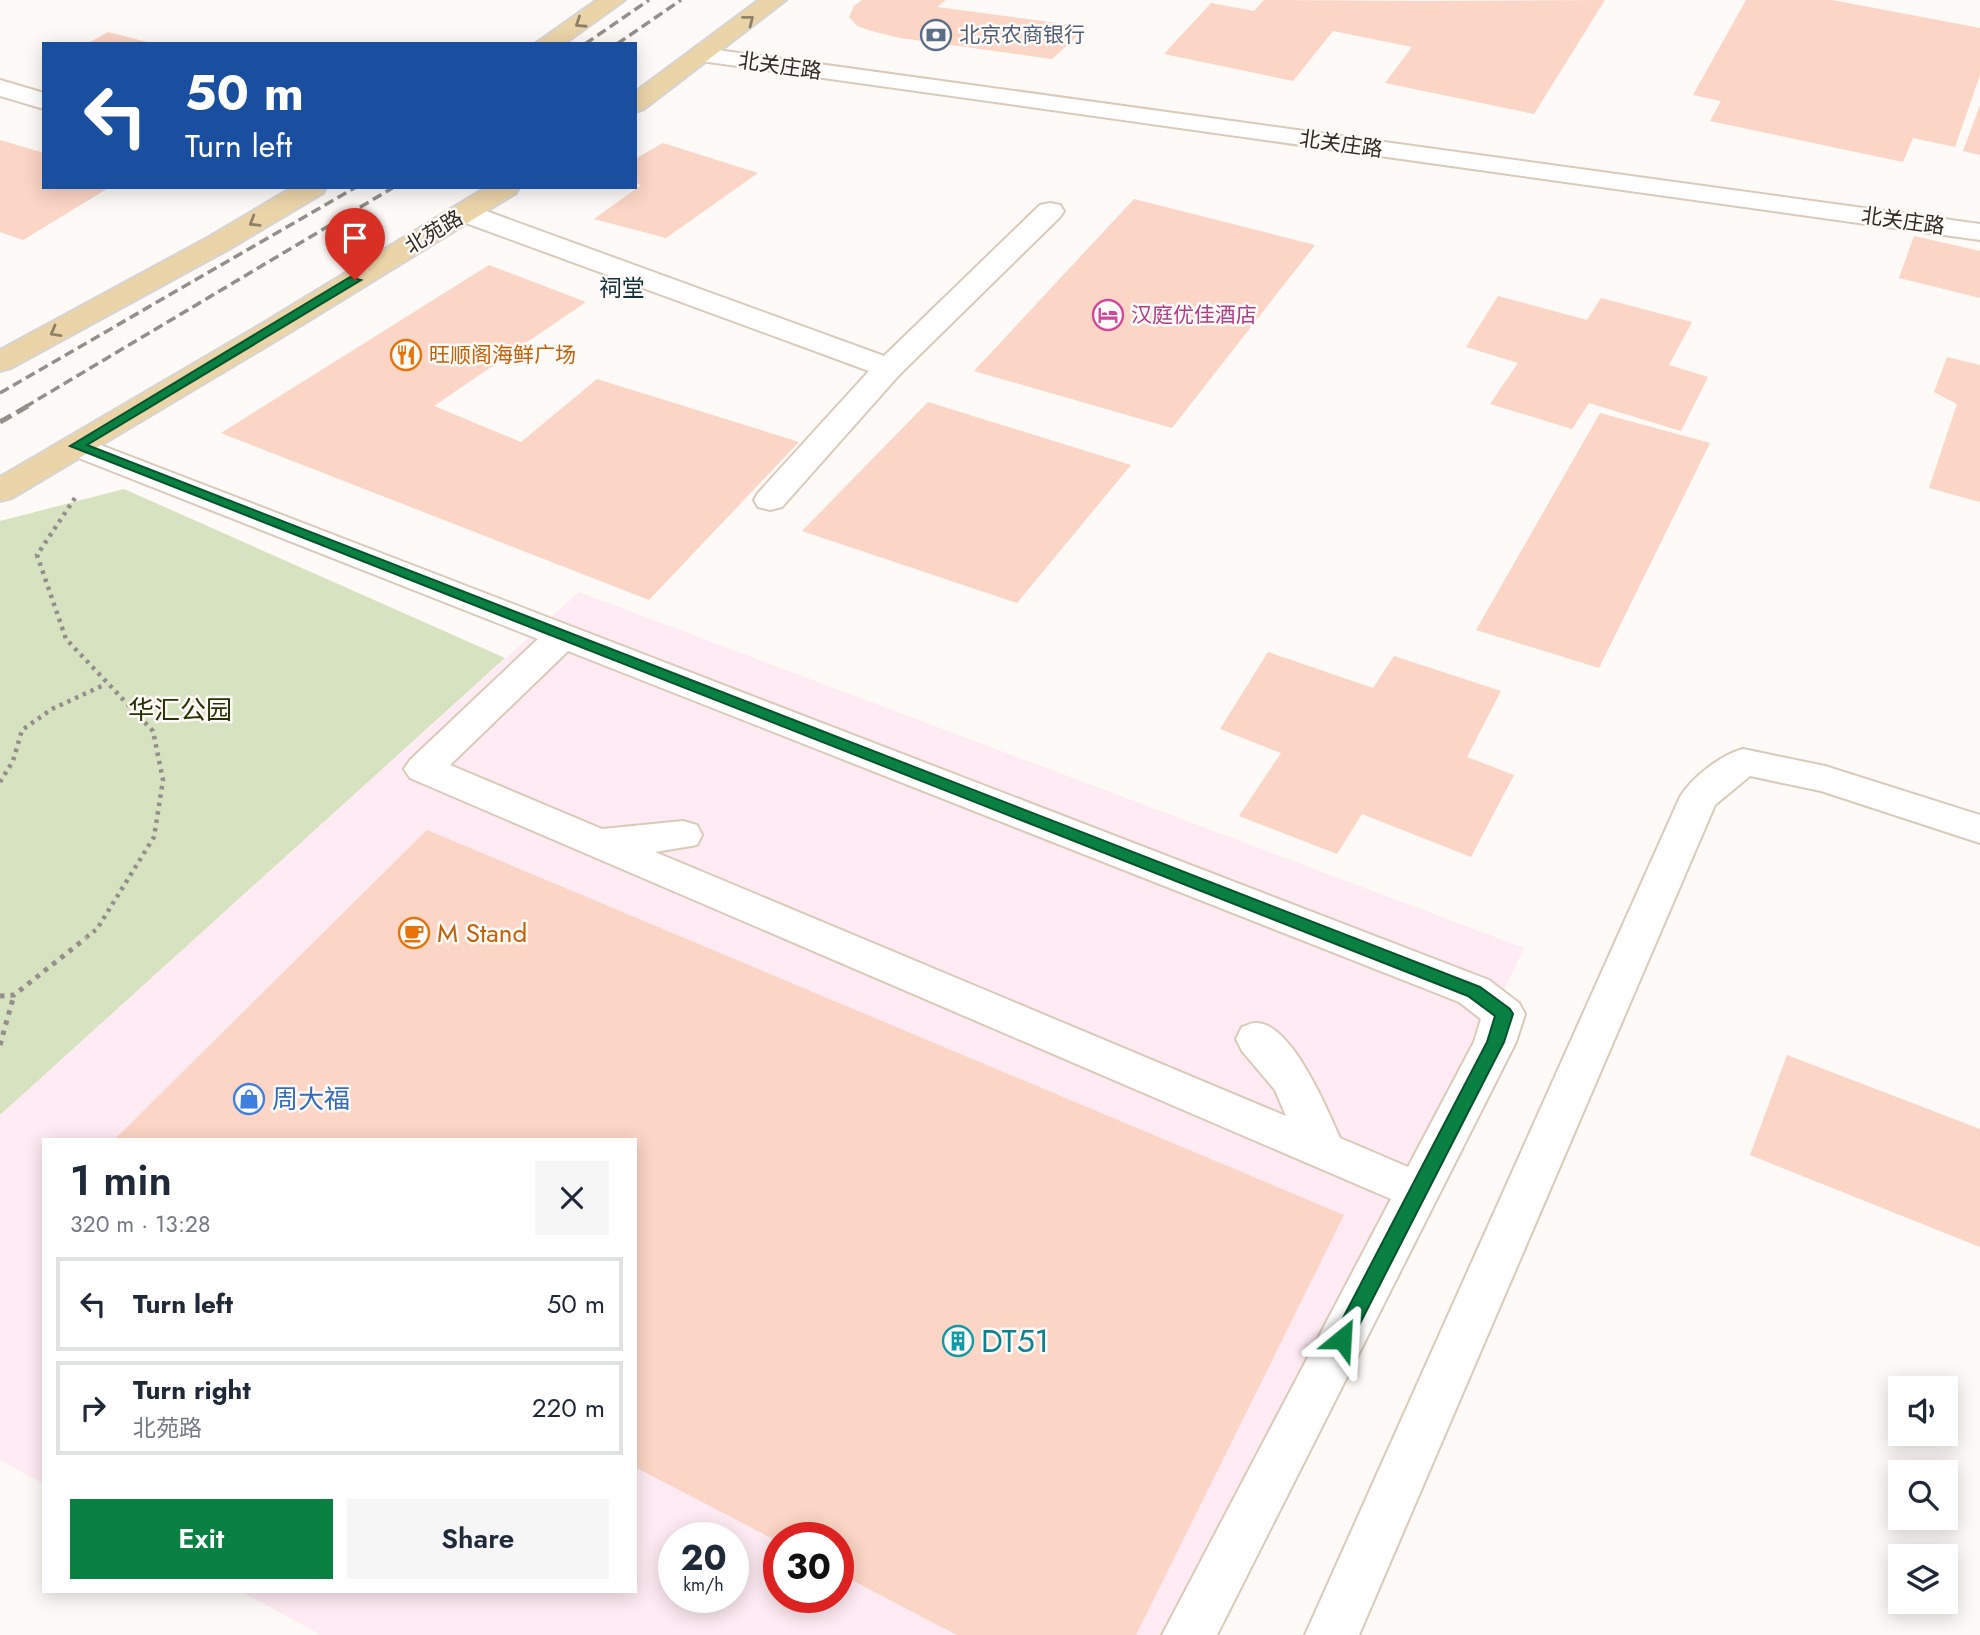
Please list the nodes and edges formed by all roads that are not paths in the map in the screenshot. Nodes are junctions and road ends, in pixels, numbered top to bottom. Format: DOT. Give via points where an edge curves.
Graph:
graph roads {
  1 [pos="613,0"];
  2 [pos="774,0"];
  3 [pos="550,42"];
  4 [pos="703,55"];
  5 [pos="0,88"];
  6 [pos="42,100"];
  7 [pos="637,103"];
  8 [pos="310,189"];
  9 [pos="503,189"];
  10 [pos="1050,211"];
  11 [pos="465,213"];
  12 [pos="1980,232"];
  13 [pos="0,362"];
  14 [pos="889,368"];
  15 [pos="94,453"];
  16 [pos="0,491"];
  17 [pos="770,500"];
  18 [pos="562,636"];
  19 [pos="1980,829"];
  20 [pos="683,835"];
  21 [pos="598,843"];
  22 [pos="1257,1039"];
  23 [pos="1323,1151"];
  24 [pos="1418,1191"];
  25 [pos="1189,1635"];
  26 [pos="1332,1635"];
  1 -- 3 [label="main road, one-way"];
  4 -- 2 [label="main road, one-way"];
  4 -- 7 [label="main road"];
  4 -- 12 [label="street, 北关庄路"];
  5 -- 6 [label="street"];
  8 -- 13 [label="main road, one-way"];
  9 -- 11 [label="main road, 北苑路"];
  10 -- 14 [label="street"];
  11 -- 14 [label="street"];
  11 -- 15 [label="main road, 北苑路"];
  14 -- 17 [label="street"];
  15 -- 16 [label="main road, 北苑路"];
  15 -- 18 [label="street"];
  18 -- 21 [label="street" via="423,769"];
  18 -- 24 [label="street" via="1474,991 1504,1014 1495,1042"];
  19 -- 26 [label="street" via="1825,779 1743,762 1699,797"];
  20 -- 21 [label="street"];
  21 -- 23 [label="street"];
  22 -- 23 [label="street" via="1293,1081"];
  23 -- 24 [label="street"];
  24 -- 25 [label="street"];
}
